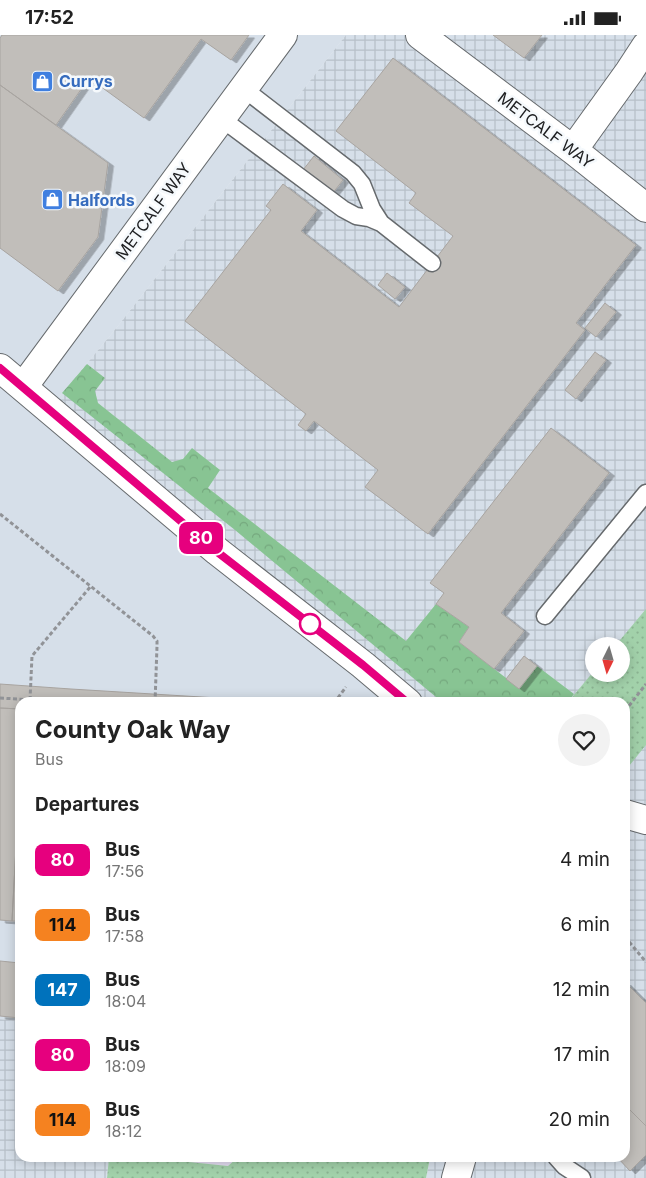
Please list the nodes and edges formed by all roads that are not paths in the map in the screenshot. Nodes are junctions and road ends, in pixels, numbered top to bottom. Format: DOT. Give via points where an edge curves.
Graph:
graph roads {
  1 [pos="283,35"];
  2 [pos="641,35"];
  3 [pos="422,36"];
  4 [pos="646,46"];
  5 [pos="629,72"];
  6 [pos="244,89"];
  7 [pos="222,119"];
  8 [pos="573,150"];
  9 [pos="646,208"];
  10 [pos="380,223"];
  11 [pos="432,263"];
  12 [pos="0,368"];
  13 [pos="23,387"];
  14 [pos="646,493"];
  15 [pos="545,616"];
  16 [pos="401,697"];
  17 [pos="630,816"];
  18 [pos="646,820"];
  19 [pos="461,1162"];
  20 [pos="560,1162"];
  21 [pos="456,1178"];
  22 [pos="582,1178"];
  1 -- 6 [label="street, METCALF WAY"];
  2 -- 5 [label="lane"];
  3 -- 8 [label="street, METCALF WAY"];
  4 -- 5 [label="street"];
  5 -- 8 [label="street"];
  6 -- 7 [label="street, METCALF WAY"];
  6 -- 10 [label="lane" via="353,173 362,184"];
  7 -- 10 [label="lane" via="344,209"];
  7 -- 13 [label="street, METCALF WAY"];
  8 -- 9 [label="street, METCALF WAY"];
  10 -- 11 [label="lane"];
  12 -- 13 [label="street"];
  13 -- 16 [label="street" via="216,551"];
  14 -- 15 [label="lane"];
  17 -- 18 [label="street"];
  19 -- 21 [label="street"];
  20 -- 22 [label="lane"];
}
